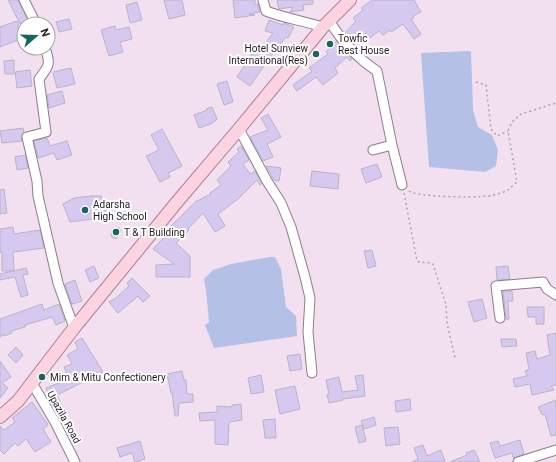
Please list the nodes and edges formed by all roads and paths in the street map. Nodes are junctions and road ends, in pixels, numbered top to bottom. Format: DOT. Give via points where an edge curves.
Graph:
graph roads {
  1 [pos="24,0"];
  2 [pos="263,0"];
  3 [pos="350,0"];
  4 [pos="32,16"];
  5 [pos="326,25"];
  6 [pos="48,56"];
  7 [pos="476,82"];
  8 [pos="556,103"];
  9 [pos="239,129"];
  10 [pos="508,131"];
  11 [pos="392,145"];
  12 [pos="373,150"];
  13 [pos="402,185"];
  14 [pos="556,295"];
  15 [pos="500,318"];
  16 [pos="74,328"];
  17 [pos="455,358"];
  18 [pos="312,373"];
  19 [pos="32,383"];
  20 [pos="0,417"];
  21 [pos="556,450"];
  22 [pos="75,462"];
  23 [pos="518,462"];
  1 -- 4 [label="street"];
  2 -- 5 [label="street" via="266,11 280,17"];
  3 -- 5 [label="main road"];
  5 -- 9 [label="main road"];
  5 -- 11 [label="street" via="377,71"];
  6 -- 16 [label="street" via="48,67 39,79 46,132 27,136 58,283"];
  7 -- 10 [label="path" via="486,85 491,129 498,136"];
  8 -- 10 [label="path" via="521,114 512,122"];
  9 -- 16 [label="main road"];
  9 -- 18 [label="street" via="281,203 291,227 310,298 308,332"];
  10 -- 13 [label="path" via="517,182 508,190 488,196 426,195 412,193"];
  11 -- 12 [label="street"];
  11 -- 13 [label="street"];
  13 -- 17 [label="path" via="417,261 433,264 446,305 447,323"];
  14 -- 15 [label="street" via="547,290 542,282 496,286"];
  16 -- 19 [label="main road"];
  19 -- 20 [label="main road" via="18,401"];
  19 -- 22 [label="street, Upazila Road"];
  21 -- 23 [label="street"];
}
